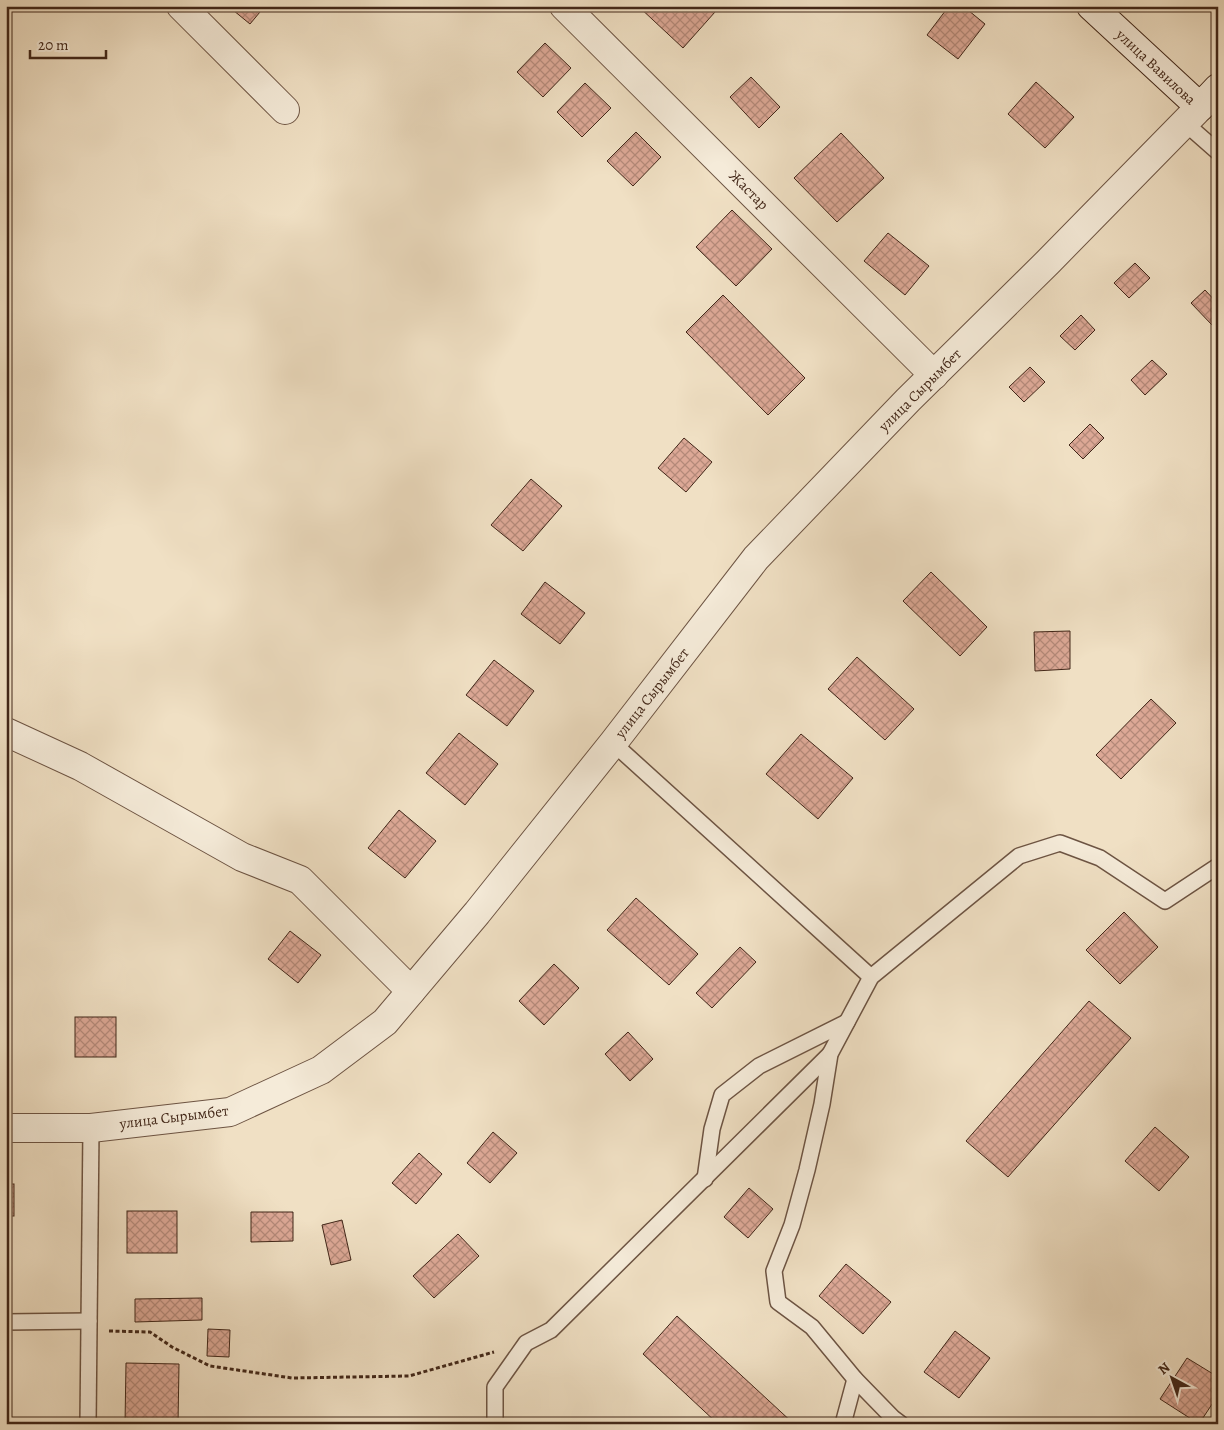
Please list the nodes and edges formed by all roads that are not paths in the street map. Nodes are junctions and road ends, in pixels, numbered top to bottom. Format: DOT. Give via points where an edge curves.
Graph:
graph roads {
  1 [pos="181,6"];
  2 [pos="564,6"];
  3 [pos="1091,6"];
  4 [pos="1201,106"];
  5 [pos="285,110"];
  6 [pos="1218,152"];
  7 [pos="934,375"];
  8 [pos="6,732"];
  9 [pos="613,743"];
  10 [pos="1218,866"];
  11 [pos="871,977"];
  12 [pos="411,991"];
  13 [pos="847,1022"];
  14 [pos="830,1054"];
  15 [pos="6,1128"];
  16 [pos="91,1128"];
  17 [pos="705,1179"];
  18 [pos="6,1322"];
  19 [pos="89,1326"];
  20 [pos="855,1379"];
  21 [pos="88,1424"];
  22 [pos="495,1424"];
  23 [pos="843,1424"];
  24 [pos="901,1424"];
  1 -- 5 [label="street"];
  2 -- 7 [label="street, Жастар"];
  3 -- 4 [label="street, улица Вавилова"];
  4 -- 6 [label="lane"];
  4 -- 7 [label="street, улица Сырымбет"];
  7 -- 9 [label="street, улица Сырымбет" via="756,558"];
  8 -- 12 [label="street" via="80,766 242,857 300,880"];
  9 -- 11 [label="lane"];
  9 -- 12 [label="street, улица Сырымбет"];
  10 -- 11 [label="lane" via="1165,900 1100,858 1060,843 1019,856"];
  11 -- 13 [label="lane"];
  12 -- 16 [label="street, улица Сырымбет" via="385,1022 321,1070 230,1112"];
  13 -- 14 [label="lane"];
  13 -- 17 [label="lane" via="759,1066 722,1095 712,1129"];
  14 -- 17 [label="lane"];
  14 -- 20 [label="lane" via="807,1170 792,1225 774,1272 778,1302 812,1327"];
  15 -- 16 [label="street, улица Сырымбет"];
  16 -- 19 [label="lane"];
  17 -- 22 [label="lane" via="551,1330 526,1343 495,1387"];
  18 -- 19 [label="lane"];
  19 -- 21 [label="lane"];
  20 -- 23 [label="lane"];
  20 -- 24 [label="lane"];
}
